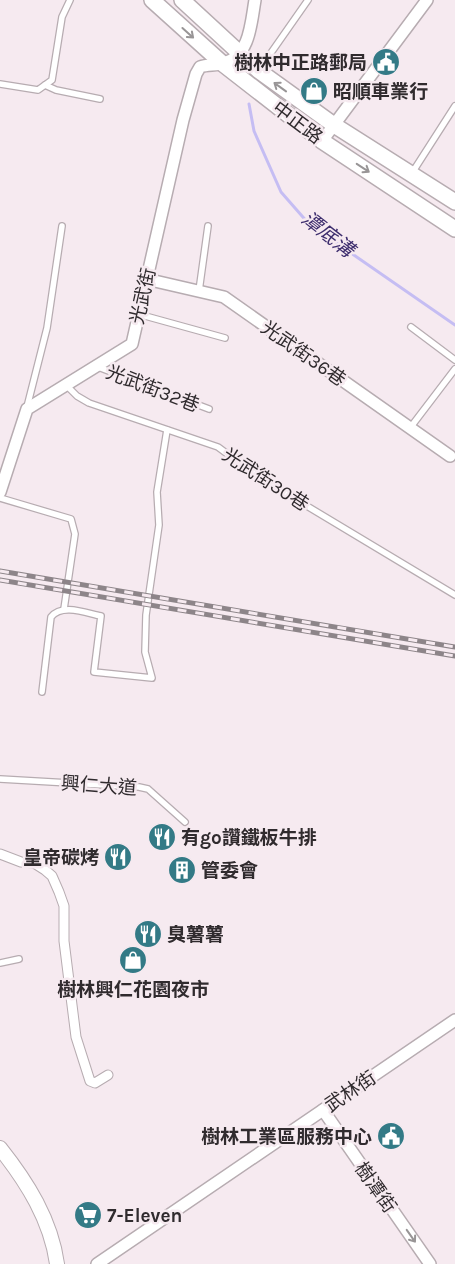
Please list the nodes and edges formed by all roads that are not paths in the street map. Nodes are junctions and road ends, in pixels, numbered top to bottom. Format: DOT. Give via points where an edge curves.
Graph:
graph roads {
  1 [pos="70,0"];
  2 [pos="152,0"];
  3 [pos="182,0"];
  4 [pos="255,0"];
  5 [pos="308,0"];
  6 [pos="427,0"];
  7 [pos="239,55"];
  8 [pos="223,64"];
  9 [pos="259,71"];
  10 [pos="0,84"];
  11 [pos="45,85"];
  12 [pos="100,99"];
  13 [pos="455,106"];
  14 [pos="334,125"];
  15 [pos="322,141"];
  16 [pos="412,173"];
  17 [pos="455,202"];
  18 [pos="62,226"];
  19 [pos="208,226"];
  20 [pos="455,229"];
  21 [pos="146,280"];
  22 [pos="199,291"];
  23 [pos="138,314"];
  24 [pos="411,327"];
  25 [pos="225,338"];
  26 [pos="455,360"];
  27 [pos="98,367"];
  28 [pos="455,369"];
  29 [pos="67,386"];
  30 [pos="27,409"];
  31 [pos="208,409"];
  32 [pos="410,428"];
  33 [pos="167,430"];
  34 [pos="450,456"];
  35 [pos="0,492"];
  36 [pos="0,498"];
  37 [pos="455,595"];
  38 [pos="64,610"];
  39 [pos="42,692"];
  40 [pos="0,779"];
  41 [pos="185,822"];
  42 [pos="0,854"];
  43 [pos="20,959"];
  44 [pos="0,962"];
  45 [pos="455,1020"];
  46 [pos="108,1075"];
  47 [pos="323,1110"];
  48 [pos="0,1148"];
  49 [pos="58,1264"];
  50 [pos="96,1264"];
  51 [pos="430,1264"];
  1 -- 11 [label="lane" via="62,17 52,80"];
  2 -- 8 [label="main road, 中正路, one-way"];
  3 -- 7 [label="main road, 中正路"];
  4 -- 7 [label="street" via="246,46"];
  5 -- 9 [label="lane"];
  6 -- 14 [label="street"];
  7 -- 8 [label="street"];
  7 -- 9 [label="main road, 中正路"];
  8 -- 15 [label="main road, 中正路"];
  8 -- 21 [label="street, 光武街" via="200,67 196,74"];
  14 -- 9 [label="main road, 中正路, one-way"];
  10 -- 11 [label="lane" via="38,90"];
  11 -- 12 [label="lane"];
  13 -- 16 [label="lane"];
  14 -- 15 [label="street"];
  14 -- 16 [label="main road, 中正路"];
  15 -- 20 [label="main road, 中正路, one-way"];
  16 -- 17 [label="main road, 中正路"];
  18 -- 30 [label="lane" via="47,328"];
  19 -- 22 [label="lane"];
  21 -- 22 [label="street, 光武街36巷"];
  21 -- 23 [label="street, 光武街"];
  22 -- 32 [label="street, 光武街36巷" via="224,297"];
  23 -- 25 [label="lane"];
  23 -- 27 [label="street, 光武街" via="132,344"];
  24 -- 26 [label="lane"];
  27 -- 29 [label="street, 光武街"];
  27 -- 31 [label="lane, 光武街32巷"];
  28 -- 32 [label="lane"];
  29 -- 30 [label="street, 光武街"];
  29 -- 33 [label="lane, 光武街30巷" via="89,403"];
  30 -- 35 [label="street"];
  32 -- 34 [label="street, 光武街36巷"];
  33 -- 37 [label="lane, 光武街30巷" via="218,447 257,476"];
  33 -- 38 [label="lane" via="157,492 159,525 146,615 145,652 152,678 94,672 101,616"];
  36 -- 38 [label="lane" via="71,519 76,534"];
  38 -- 39 [label="lane" via="55,612 51,617"];
  40 -- 41 [label="lane, 興仁大道" via="148,789"];
  42 -- 46 [label="street" via="34,863 52,876 64,906 65,957 79,1050 90,1081 95,1083"];
  43 -- 44 [label="lane"];
  45 -- 47 [label="street, 武林街"];
  47 -- 50 [label="street, 武林街"];
  47 -- 51 [label="street, 樹潭街, one-way"];
  48 -- 49 [label="street" via="40,1206"];
}
